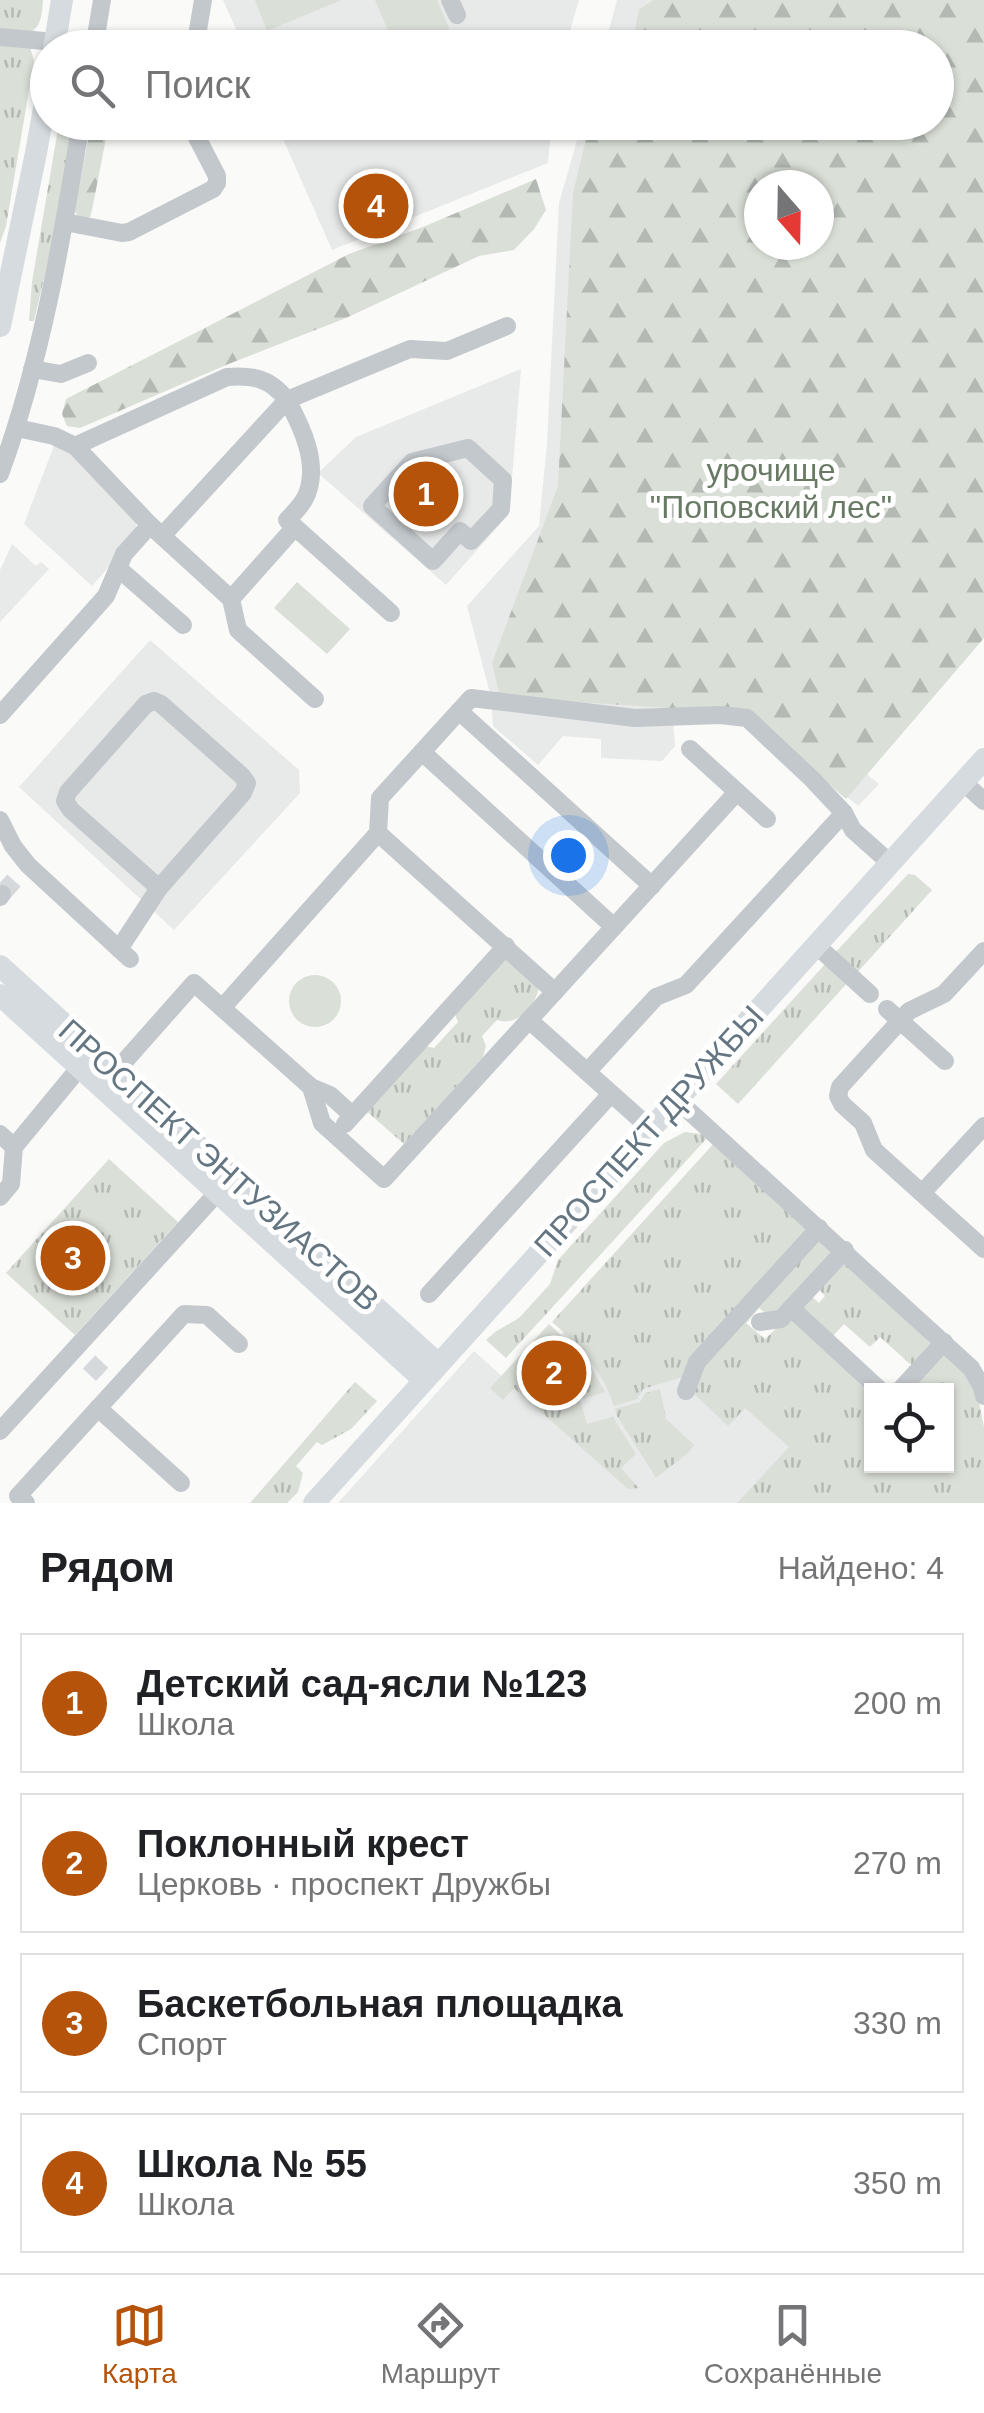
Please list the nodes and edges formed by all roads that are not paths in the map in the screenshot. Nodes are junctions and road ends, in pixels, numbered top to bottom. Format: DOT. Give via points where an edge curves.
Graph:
graph roads {
  1 [pos="62,0"];
  2 [pos="102,0"];
  3 [pos="203,0"];
  4 [pos="57,30"];
  5 [pos="97,30"];
  6 [pos="197,30"];
  7 [pos="0,37"];
  8 [pos="30,41"];
  9 [pos="36,140"];
  10 [pos="78,140"];
  11 [pos="197,140"];
  12 [pos="65,222"];
  13 [pos="6,269"];
  14 [pos="0,326"];
  15 [pos="507,326"];
  16 [pos="88,363"];
  17 [pos="32,369"];
  18 [pos="288,400"];
  19 [pos="17,428"];
  20 [pos="75,446"];
  21 [pos="0,474"];
  22 [pos="501,509"];
  23 [pos="295,528"];
  24 [pos="156,531"];
  25 [pos="118,568"];
  26 [pos="231,599"];
  27 [pos="391,613"];
  28 [pos="183,625"];
  29 [pos="315,699"];
  30 [pos="459,711"];
  31 [pos="0,715"];
  32 [pos="690,749"];
  33 [pos="422,752"];
  34 [pos="984,759"];
  35 [pos="963,782"];
  36 [pos="737,792"];
  37 [pos="984,800"];
  38 [pos="844,814"];
  39 [pos="767,819"];
  40 [pos="0,820"];
  41 [pos="378,833"];
  42 [pos="890,863"];
  43 [pos="652,886"];
  44 [pos="158,888"];
  45 [pos="614,926"];
  46 [pos="506,946"];
  47 [pos="816,946"];
  48 [pos="984,951"];
  49 [pos="0,966"];
  50 [pos="555,992"];
  51 [pos="870,994"];
  52 [pos="0,995"];
  53 [pos="222,1008"];
  54 [pos="893,1014"];
  55 [pos="529,1020"];
  56 [pos="944,1060"];
  57 [pos="80,1067"];
  58 [pos="116,1071"];
  59 [pos="587,1072"];
  60 [pos="311,1088"];
  61 [pos="611,1094"];
  62 [pos="677,1100"];
  63 [pos="352,1115"];
  64 [pos="984,1126"];
  65 [pos="650,1129"];
  66 [pos="335,1134"];
  67 [pos="7,1140"];
  68 [pos="218,1192"];
  69 [pos="922,1193"];
  70 [pos="0,1197"];
  71 [pos="820,1228"];
  72 [pos="984,1249"];
  73 [pos="845,1250"];
  74 [pos="430,1294"];
  75 [pos="790,1308"];
  76 [pos="760,1322"];
  77 [pos="944,1342"];
  78 [pos="239,1344"];
  79 [pos="431,1372"];
  80 [pos="872,1383"];
  81 [pos="906,1383"];
  82 [pos="983,1389"];
  83 [pos="686,1391"];
  84 [pos="98,1408"];
  85 [pos="0,1431"];
  86 [pos="181,1483"];
  87 [pos="26,1503"];
  88 [pos="314,1503"];
  1 -- 4 [label="main road"];
  2 -- 5 [label="street"];
  3 -- 6 [label="street"];
  7 -- 8 [label="street"];
  9 -- 13 [label="main road"];
  10 -- 12 [label="street"];
  11 -- 12 [label="street" via="216,176 214,189 129,232"];
  12 -- 17 [label="street"];
  13 -- 14 [label="main road"];
  15 -- 18 [label="street" via="448,351 410,349"];
  16 -- 17 [label="street" via="61,374"];
  17 -- 19 [label="street"];
  18 -- 20 [label="street" via="265,379 226,377"];
  18 -- 23 [label="street" via="312,473 302,504 287,520"];
  18 -- 24 [label="street"];
  19 -- 20 [label="street"];
  19 -- 21 [label="street"];
  20 -- 24 [label="street"];
  22 -- 22 [label="street" via="471,541 460,531 434,561 372,506 412,462 468,448 503,480"];
  23 -- 26 [label="street"];
  23 -- 27 [label="street"];
  24 -- 25 [label="street" via="124,554"];
  24 -- 26 [label="street"];
  25 -- 28 [label="street"];
  25 -- 31 [label="street" via="106,596"];
  26 -- 29 [label="street" via="238,630"];
  30 -- 33 [label="street"];
  30 -- 38 [label="street" via="471,698 635,718 746,718"];
  30 -- 43 [label="street"];
  32 -- 36 [label="street"];
  33 -- 41 [label="street" via="380,798"];
  33 -- 45 [label="street"];
  34 -- 35 [label="main road, ПРОСПЕКТ ДРУЖБЫ"];
  35 -- 37 [label="street"];
  35 -- 42 [label="main road, ПРОСПЕКТ ДРУЖБЫ"];
  36 -- 39 [label="street"];
  36 -- 43 [label="street"];
  38 -- 42 [label="street"];
  38 -- 59 [label="street" via="686,984 656,998"];
  40 -- 44 [label="street" via="23,871 124,954"];
  41 -- 46 [label="street"];
  41 -- 53 [label="street"];
  42 -- 47 [label="main road, ПРОСПЕКТ ДРУЖБЫ"];
  43 -- 45 [label="street"];
  44 -- 44 [label="street" via="65,801 154,700 247,784"];
  45 -- 50 [label="street"];
  46 -- 50 [label="street"];
  46 -- 63 [label="street"];
  47 -- 51 [label="street"];
  47 -- 62 [label="main road, ПРОСПЕКТ ДРУЖБЫ"];
  48 -- 54 [label="street" via="944,994"];
  49 -- 58 [label="main road, ПРОСПЕКТ ЭНТУЗИАСТОВ"];
  50 -- 55 [label="street"];
  52 -- 57 [label="main road, ПРОСПЕКТ ЭНТУЗИАСТОВ"];
  53 -- 58 [label="street" via="194,983"];
  53 -- 60 [label="street"];
  54 -- 56 [label="street"];
  54 -- 69 [label="street" via="838,1096 864,1123 874,1150"];
  55 -- 59 [label="street"];
  55 -- 66 [label="street" via="384,1180"];
  57 -- 67 [label="street"];
  57 -- 68 [label="main road, ПРОСПЕКТ ЭНТУЗИАСТОВ"];
  58 -- 79 [label="main road, ПРОСПЕКТ ЭНТУЗИАСТОВ"];
  59 -- 61 [label="street"];
  60 -- 63 [label="street" via="330,1094"];
  60 -- 66 [label="street" via="322,1123"];
  61 -- 65 [label="street"];
  61 -- 74 [label="street"];
  62 -- 65 [label="main road, ПРОСПЕКТ ДРУЖБЫ"];
  62 -- 71 [label="street"];
  63 -- 66 [label="street"];
  64 -- 69 [label="street"];
  65 -- 79 [label="main road, ПРОСПЕКТ ДРУЖБЫ"];
  67 -- 70 [label="street" via="11,1184"];
  68 -- 79 [label="main road, ПРОСПЕКТ ЭНТУЗИАСТОВ"];
  68 -- 85 [label="street" via="82,1356"];
  69 -- 72 [label="street"];
  71 -- 73 [label="street"];
  71 -- 83 [label="street" via="696,1362"];
  73 -- 75 [label="street"];
  73 -- 77 [label="street"];
  75 -- 76 [label="street" via="781,1319"];
  75 -- 80 [label="street"];
  77 -- 81 [label="street"];
  77 -- 82 [label="street"];
  78 -- 84 [label="street" via="207,1314 184,1314 111,1382"];
  79 -- 88 [label="main road, ПРОСПЕКТ ДРУЖБЫ"];
  84 -- 86 [label="street"];
  84 -- 87 [label="street" via="18,1496"];
}
